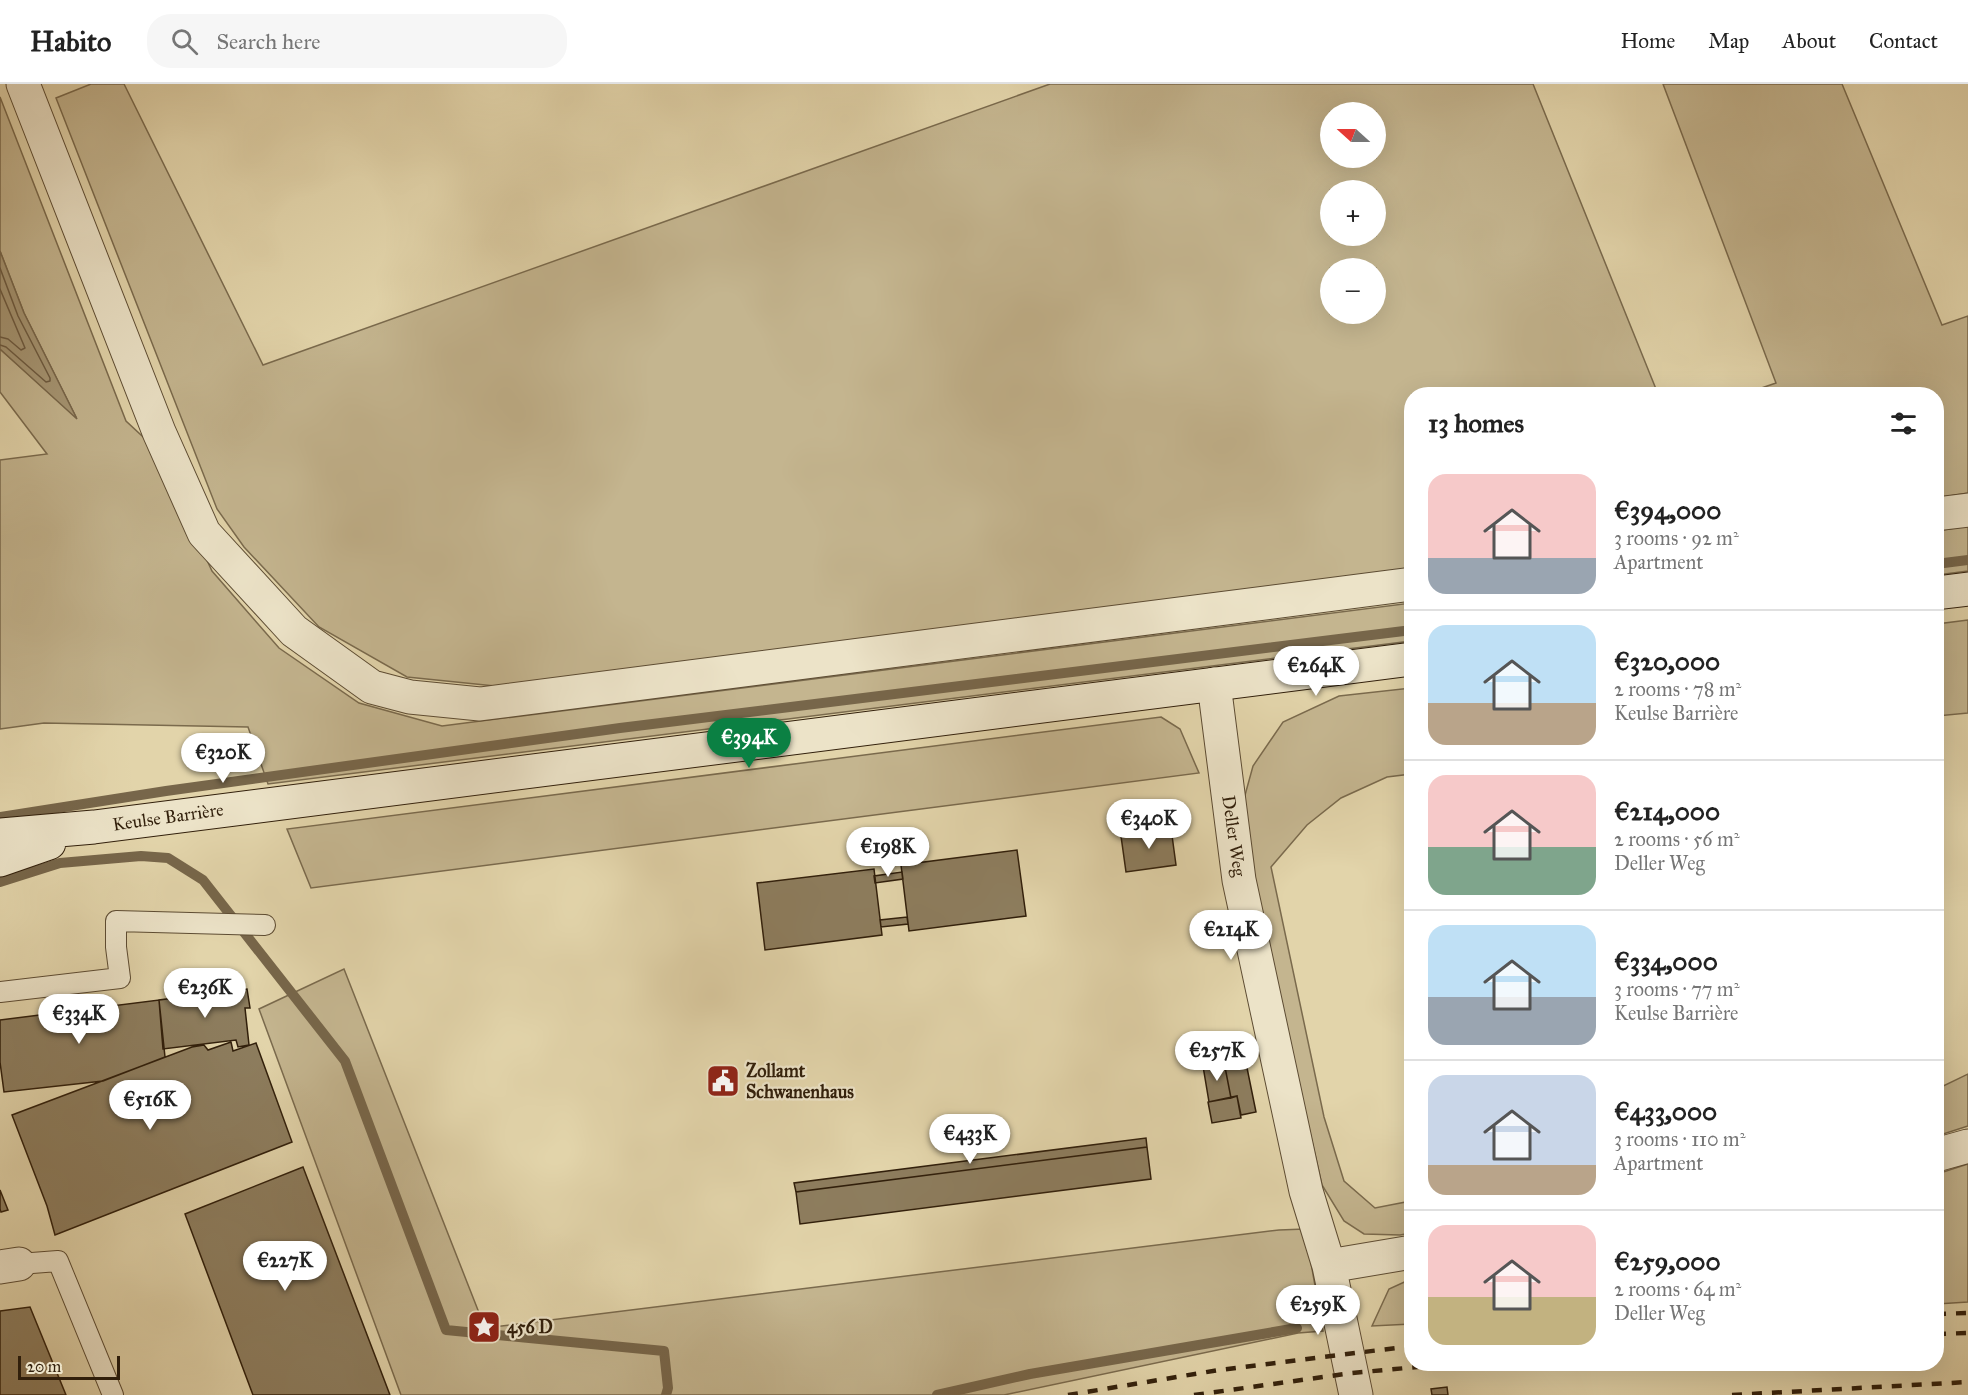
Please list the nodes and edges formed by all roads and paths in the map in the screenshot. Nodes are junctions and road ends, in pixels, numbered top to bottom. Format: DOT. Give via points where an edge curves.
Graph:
graph roads {
  1 [pos="23,84"];
  2 [pos="1968,510"];
  3 [pos="1944,513"];
  4 [pos="1404,585"];
  5 [pos="1968,589"];
  6 [pos="1944,592"];
  7 [pos="1404,660"];
  8 [pos="1214,684"];
  9 [pos="94,826"];
  10 [pos="0,836"];
  11 [pos="0,860"];
  12 [pos="265,925"];
  13 [pos="0,992"];
  14 [pos="1968,1146"];
  15 [pos="1944,1153"];
  16 [pos="1404,1253"];
  17 [pos="9,1266"];
  18 [pos="1329,1266"];
  19 [pos="113,1395"];
  20 [pos="1356,1395"];
  1 -- 4 [label="street" via="159,432 204,533 294,631 372,687 410,697 480,704"];
  2 -- 3 [label="street"];
  5 -- 6 [label="street"];
  7 -- 8 [label="street, Keulse Barrière"];
  8 -- 9 [label="street, Keulse Barrière"];
  8 -- 18 [label="street, Deller Weg" via="1239,880 1306,1191"];
  9 -- 10 [label="street, Keulse Barrière"];
  9 -- 11 [label="street, Keulse Barrière"];
  12 -- 13 [label="lane" via="117,921 120,978"];
  14 -- 15 [label="street"];
  16 -- 18 [label="street"];
  17 -- 19 [label="lane" via="58,1262"];
  18 -- 20 [label="street, Deller Weg"];
}
